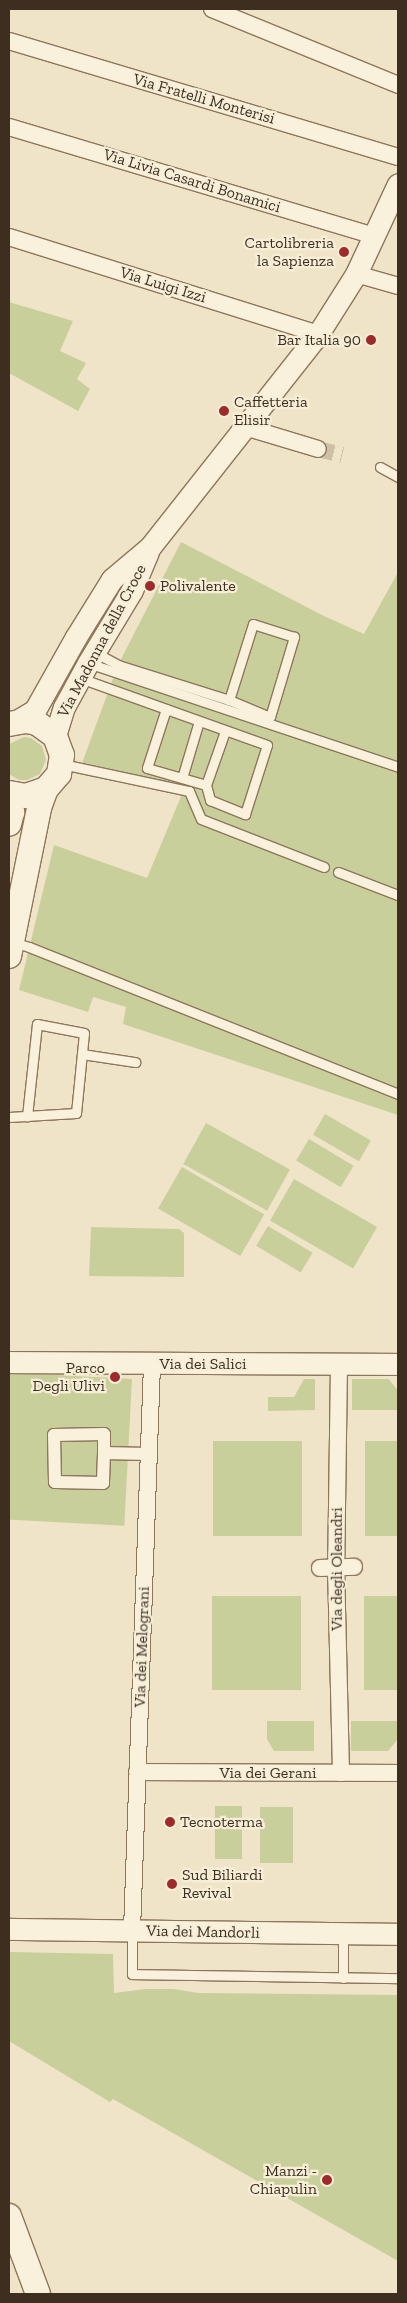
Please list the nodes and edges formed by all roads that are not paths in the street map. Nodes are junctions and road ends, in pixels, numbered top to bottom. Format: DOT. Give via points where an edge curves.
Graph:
graph roads {
  1 [pos="212,9"];
  2 [pos="9,41"];
  3 [pos="398,85"];
  4 [pos="9,127"];
  5 [pos="398,157"];
  6 [pos="398,184"];
  7 [pos="374,236"];
  8 [pos="9,237"];
  9 [pos="356,274"];
  10 [pos="398,286"];
  11 [pos="318,334"];
  12 [pos="245,427"];
  13 [pos="318,449"];
  14 [pos="380,467"];
  15 [pos="398,477"];
  16 [pos="150,547"];
  17 [pos="87,664"];
  18 [pos="229,700"];
  19 [pos="166,709"];
  20 [pos="199,721"];
  21 [pos="12,723"];
  22 [pos="226,731"];
  23 [pos="55,736"];
  24 [pos="61,764"];
  25 [pos="398,767"];
  26 [pos="182,778"];
  27 [pos="206,785"];
  28 [pos="46,789"];
  29 [pos="9,793"];
  30 [pos="9,804"];
  31 [pos="9,824"];
  32 [pos="324,867"];
  33 [pos="338,872"];
  34 [pos="398,895"];
  35 [pos="10,949"];
  36 [pos="82,1054"];
  37 [pos="135,1062"];
  38 [pos="398,1094"];
  39 [pos="27,1116"];
  40 [pos="9,1117"];
  41 [pos="9,1362"];
  42 [pos="152,1364"];
  43 [pos="339,1364"];
  44 [pos="398,1364"];
  45 [pos="104,1453"];
  46 [pos="148,1454"];
  47 [pos="354,1567"];
  48 [pos="328,1568"];
  49 [pos="137,1772"];
  50 [pos="341,1773"];
  51 [pos="398,1773"];
  52 [pos="9,1930"];
  53 [pos="132,1931"];
  54 [pos="343,1933"];
  55 [pos="398,1934"];
  56 [pos="343,1978"];
  57 [pos="398,1978"];
  58 [pos="9,2216"];
  59 [pos="38,2294"];
  1 -- 3 [label="street"];
  2 -- 5 [label="street, Via Fratelli Monterisi"];
  4 -- 7 [label="street, Via Livia Casardi Bonamici"];
  6 -- 7 [label="street, Via Madonna della Croce"];
  7 -- 9 [label="street, Via Madonna della Croce"];
  8 -- 11 [label="street, Via Luigi Izzi"];
  9 -- 10 [label="street"];
  9 -- 11 [label="street, Via Madonna della Croce"];
  11 -- 12 [label="street, Via Madonna della Croce"];
  12 -- 13 [label="street"];
  12 -- 16 [label="street, Via Madonna della Croce"];
  14 -- 15 [label="lane"];
  16 -- 17 [label="street, Via Madonna della Croce" via="132,590"];
  16 -- 21 [label="street, Via Madonna della Croce" via="112,580 35,710"];
  17 -- 18 [label="lane" via="118,665"];
  17 -- 19 [label="lane"];
  17 -- 23 [label="street, Via Madonna della Croce" via="64,707"];
  17 -- 25 [label="lane"];
  18 -- 18 [label="lane" via="270,717 294,637 253,624"];
  19 -- 20 [label="lane"];
  19 -- 26 [label="lane" via="147,768"];
  20 -- 22 [label="lane"];
  20 -- 26 [label="lane"];
  21 -- 23 [label="main road" via="37,723"];
  22 -- 27 [label="lane"];
  22 -- 27 [label="lane" via="266,745 245,814 210,800"];
  23 -- 24 [label="main road"];
  24 -- 28 [label="main road"];
  24 -- 32 [label="lane" via="189,791 200,819"];
  26 -- 27 [label="lane"];
  28 -- 29 [label="main road" via="26,796"];
  28 -- 35 [label="main road" via="39,808"];
  30 -- 31 [label="main road" via="12,812"];
  33 -- 34 [label="lane"];
  35 -- 38 [label="lane" via="29,947"];
  36 -- 37 [label="lane"];
  36 -- 39 [label="lane" via="76,1113"];
  36 -- 39 [label="lane" via="84,1033 38,1024"];
  39 -- 40 [label="lane"];
  41 -- 42 [label="street, Via dei Salici"];
  42 -- 43 [label="street, Via dei Salici"];
  42 -- 46 [label="street, Via dei Melograni"];
  43 -- 44 [label="street, Via dei Salici"];
  43 -- 48 [label="street, Via degli Oleandri"];
  45 -- 45 [label="street" via="104,1434 54,1435 55,1482 103,1483"];
  45 -- 46 [label="street"];
  46 -- 49 [label="street, Via dei Melograni"];
  47 -- 48 [label="street"];
  48 -- 50 [label="street, Via degli Oleandri"];
  49 -- 50 [label="street, Via dei Gerani"];
  49 -- 53 [label="street, Via dei Melograni"];
  50 -- 51 [label="street, Via dei Gerani"];
  52 -- 53 [label="street, Via dei Mandorli"];
  53 -- 54 [label="street, Via dei Mandorli"];
  53 -- 56 [label="lane" via="132,1974"];
  54 -- 55 [label="street, Via dei Mandorli"];
  54 -- 56 [label="lane"];
  56 -- 57 [label="lane"];
  58 -- 59 [label="main road"];
}
